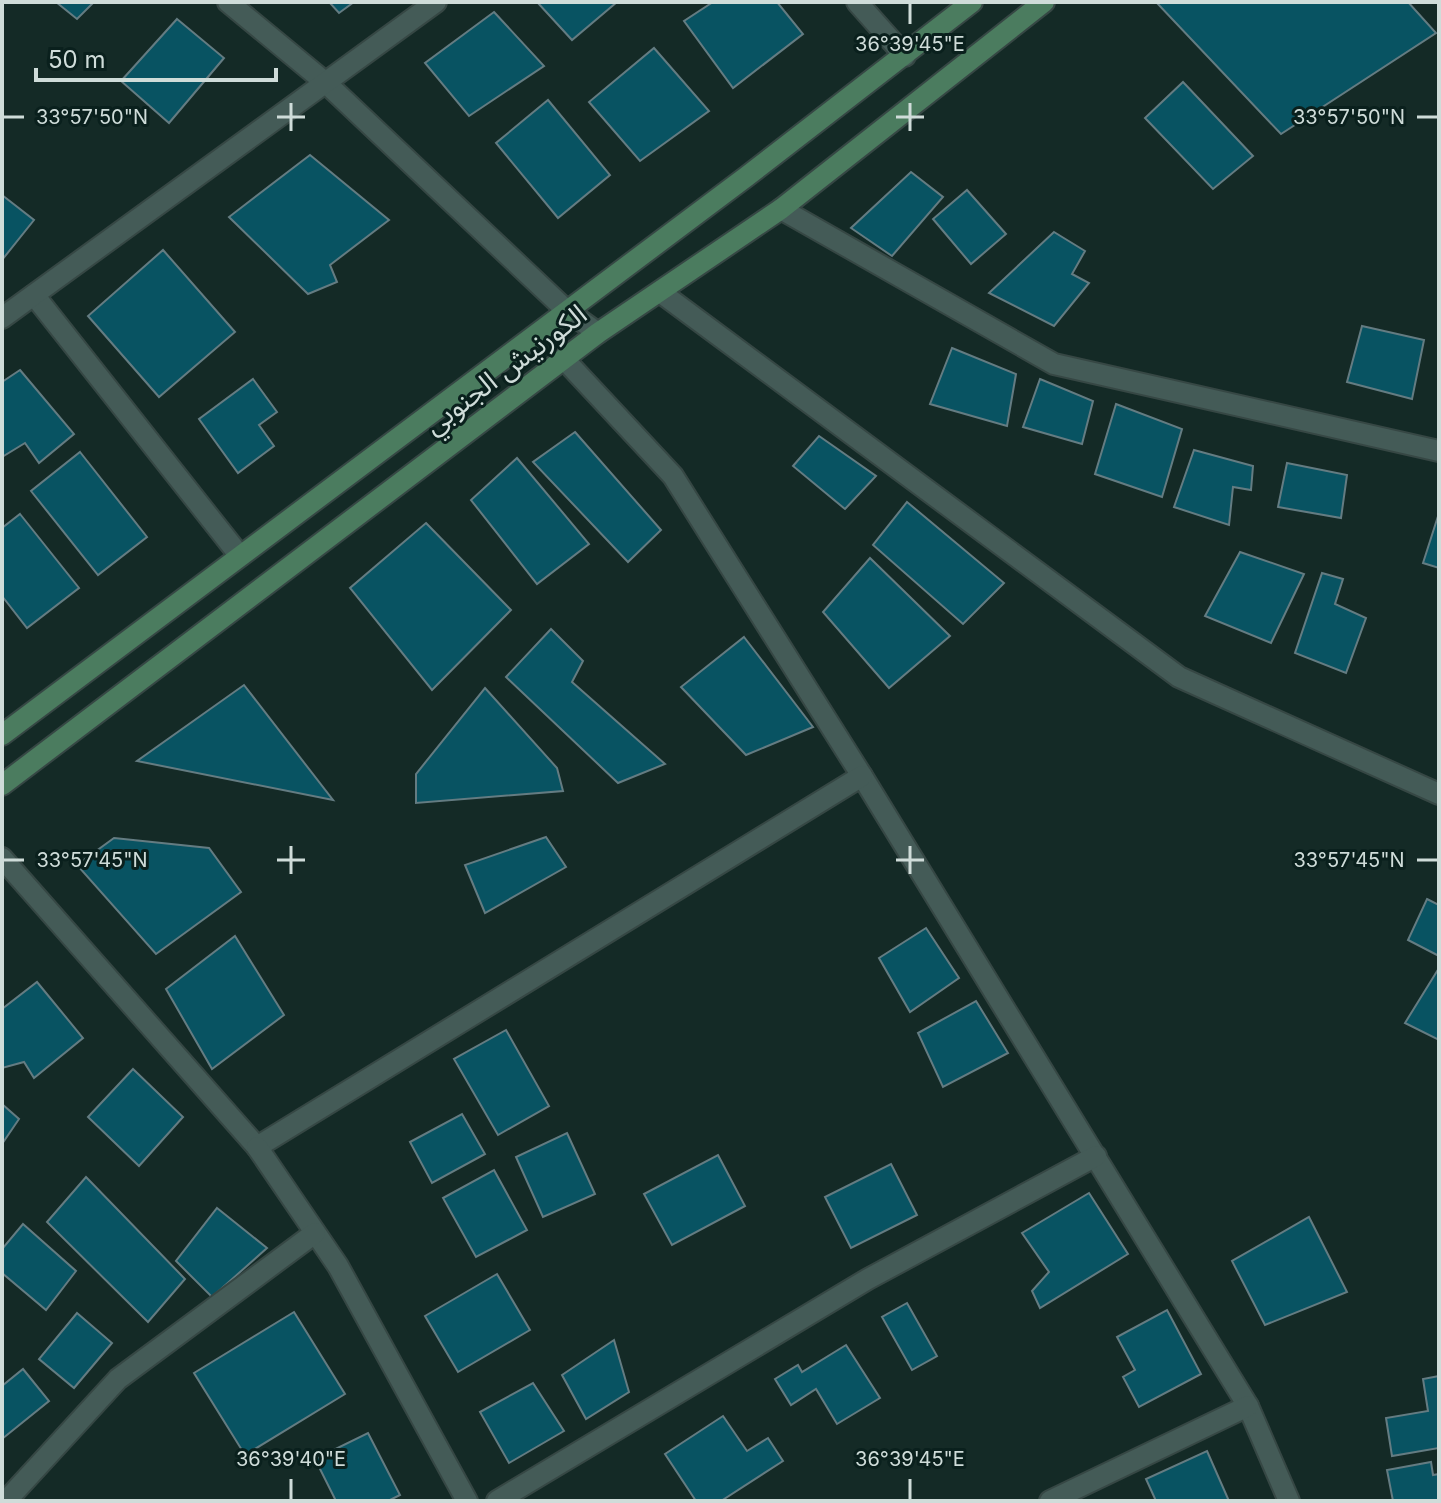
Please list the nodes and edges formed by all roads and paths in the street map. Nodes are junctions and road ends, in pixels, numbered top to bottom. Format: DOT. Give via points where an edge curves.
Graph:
graph roads {
  1 [pos="228,2"];
  2 [pos="436,2"];
  3 [pos="857,2"];
  4 [pos="972,2"];
  5 [pos="1044,2"];
  6 [pos="905,56"];
  7 [pos="326,83"];
  8 [pos="781,209"];
  9 [pos="660,292"];
  10 [pos="34,295"];
  11 [pos="566,310"];
  12 [pos="2,318"];
  13 [pos="598,333"];
  14 [pos="563,358"];
  15 [pos="1439,451"];
  16 [pos="240,556"];
  17 [pos="2,735"];
  18 [pos="862,776"];
  19 [pos="2,785"];
  20 [pos="1439,794"];
  21 [pos="2,858"];
  22 [pos="257,1147"];
  23 [pos="1096,1156"];
  24 [pos="315,1233"];
  25 [pos="1248,1406"];
  26 [pos="6,1501"];
  27 [pos="467,1501"];
  28 [pos="497,1501"];
  29 [pos="1050,1501"];
  30 [pos="1289,1501"];
  1 -- 7 [label="street"];
  2 -- 7 [label="street"];
  3 -- 6 [label="street"];
  4 -- 6 [label="main road, الكورنيش الجنوبي"];
  5 -- 8 [label="main road, الكورنيش الجنوبي"];
  6 -- 11 [label="main road, الكورنيش الجنوبي"];
  7 -- 10 [label="street"];
  7 -- 11 [label="street"];
  8 -- 9 [label="main road, الكورنيش الجنوبي"];
  8 -- 15 [label="street" via="1054,364"];
  9 -- 13 [label="main road, الكورنيش الجنوبي"];
  9 -- 20 [label="street" via="1179,677"];
  10 -- 12 [label="street"];
  10 -- 16 [label="street"];
  11 -- 13 [label="street"];
  11 -- 16 [label="main road, الكورنيش الجنوبي"];
  13 -- 14 [label="main road, الكورنيش الجنوبي"];
  14 -- 18 [label="street" via="673,476"];
  14 -- 19 [label="main road, الكورنيش الجنوبي"];
  16 -- 17 [label="main road, الكورنيش الجنوبي"];
  18 -- 22 [label="street"];
  18 -- 23 [label="street"];
  21 -- 22 [label="street"];
  22 -- 24 [label="street"];
  23 -- 25 [label="street"];
  23 -- 28 [label="street" via="868,1279"];
  24 -- 26 [label="street" via="118,1379"];
  24 -- 27 [label="street"];
  25 -- 29 [label="street"];
  25 -- 30 [label="street"];
}
